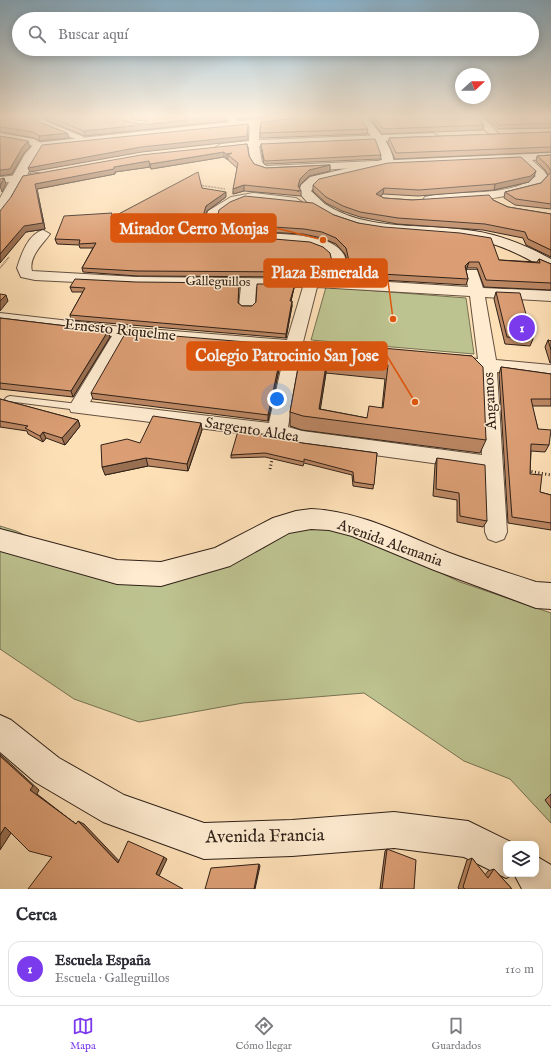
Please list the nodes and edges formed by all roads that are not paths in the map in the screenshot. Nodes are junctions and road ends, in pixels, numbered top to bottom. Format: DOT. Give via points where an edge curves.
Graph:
graph roads {
  1 [pos="29,158"];
  2 [pos="257,158"];
  3 [pos="388,158"];
  4 [pos="482,158"];
  5 [pos="524,158"];
  6 [pos="388,162"];
  7 [pos="46,174"];
  8 [pos="18,179"];
  9 [pos="0,180"];
  10 [pos="418,201"];
  11 [pos="314,203"];
  12 [pos="0,207"];
  13 [pos="43,234"];
  14 [pos="551,265"];
  15 [pos="472,273"];
  16 [pos="249,282"];
  17 [pos="312,283"];
  18 [pos="331,283"];
  19 [pos="477,291"];
  20 [pos="551,296"];
  21 [pos="247,306"];
  22 [pos="0,318"];
  23 [pos="122,332"];
  24 [pos="294,346"];
  25 [pos="341,350"];
  26 [pos="434,360"];
  27 [pos="488,365"];
  28 [pos="551,371"];
  29 [pos="10,399"];
  30 [pos="78,407"];
  31 [pos="277,431"];
  32 [pos="494,464"];
  33 [pos="496,532"];
  34 [pos="0,540"];
  35 [pos="551,596"];
  36 [pos="0,731"];
  37 [pos="503,857"];
  38 [pos="536,877"];
  39 [pos="550,889"];
  1 -- 8 [label="main road"];
  2 -- 6 [label="street" via="259,167"];
  3 -- 6 [label="main road"];
  4 -- 6 [label="street"];
  5 -- 10 [label="street" via="542,177 534,185 497,199 466,196"];
  6 -- 11 [label="main road" via="314,180 305,188 305,192"];
  7 -- 8 [label="street"];
  8 -- 9 [label="street"];
  8 -- 12 [label="main road"];
  11 -- 14 [label="main road" via="358,223 473,234 496,239"];
  11 -- 18 [label="street" via="244,196 226,203 212,214 209,228 231,235 297,237 330,249 340,266"];
  13 -- 16 [label="street, Galleguillos" via="29,251 24,268 26,274 137,281"];
  15 -- 19 [label="street, Angamos"];
  16 -- 17 [label="street, Galleguillos"];
  16 -- 21 [label="street"];
  17 -- 18 [label="street, Galleguillos"];
  17 -- 24 [label="street"];
  18 -- 19 [label="street, Galleguillos"];
  19 -- 20 [label="street, Galleguillos"];
  19 -- 27 [label="street, Angamos"];
  22 -- 23 [label="street, Ernesto Riquelme"];
  23 -- 24 [label="street, Ernesto Riquelme"];
  23 -- 30 [label="street"];
  24 -- 25 [label="street, Ernesto Riquelme"];
  24 -- 31 [label="street"];
  26 -- 27 [label="street"];
  27 -- 28 [label="street"];
  27 -- 32 [label="street, Angamos"];
  29 -- 30 [label="lane, Sargento Aldea"];
  30 -- 31 [label="street, Sargento Aldea"];
  31 -- 32 [label="street, Sargento Aldea" via="302,438"];
  32 -- 33 [label="street, Angamos"];
  34 -- 35 [label="main road, Avenida Alemania" via="117,572 161,574 221,558 282,525 317,519 355,526 443,562 536,595"];
  36 -- 37 [label="main road, Avenida Francia" via="47,770 115,810 204,841 292,838 394,830 468,839"];
  38 -- 39 [label="main road"];
}
